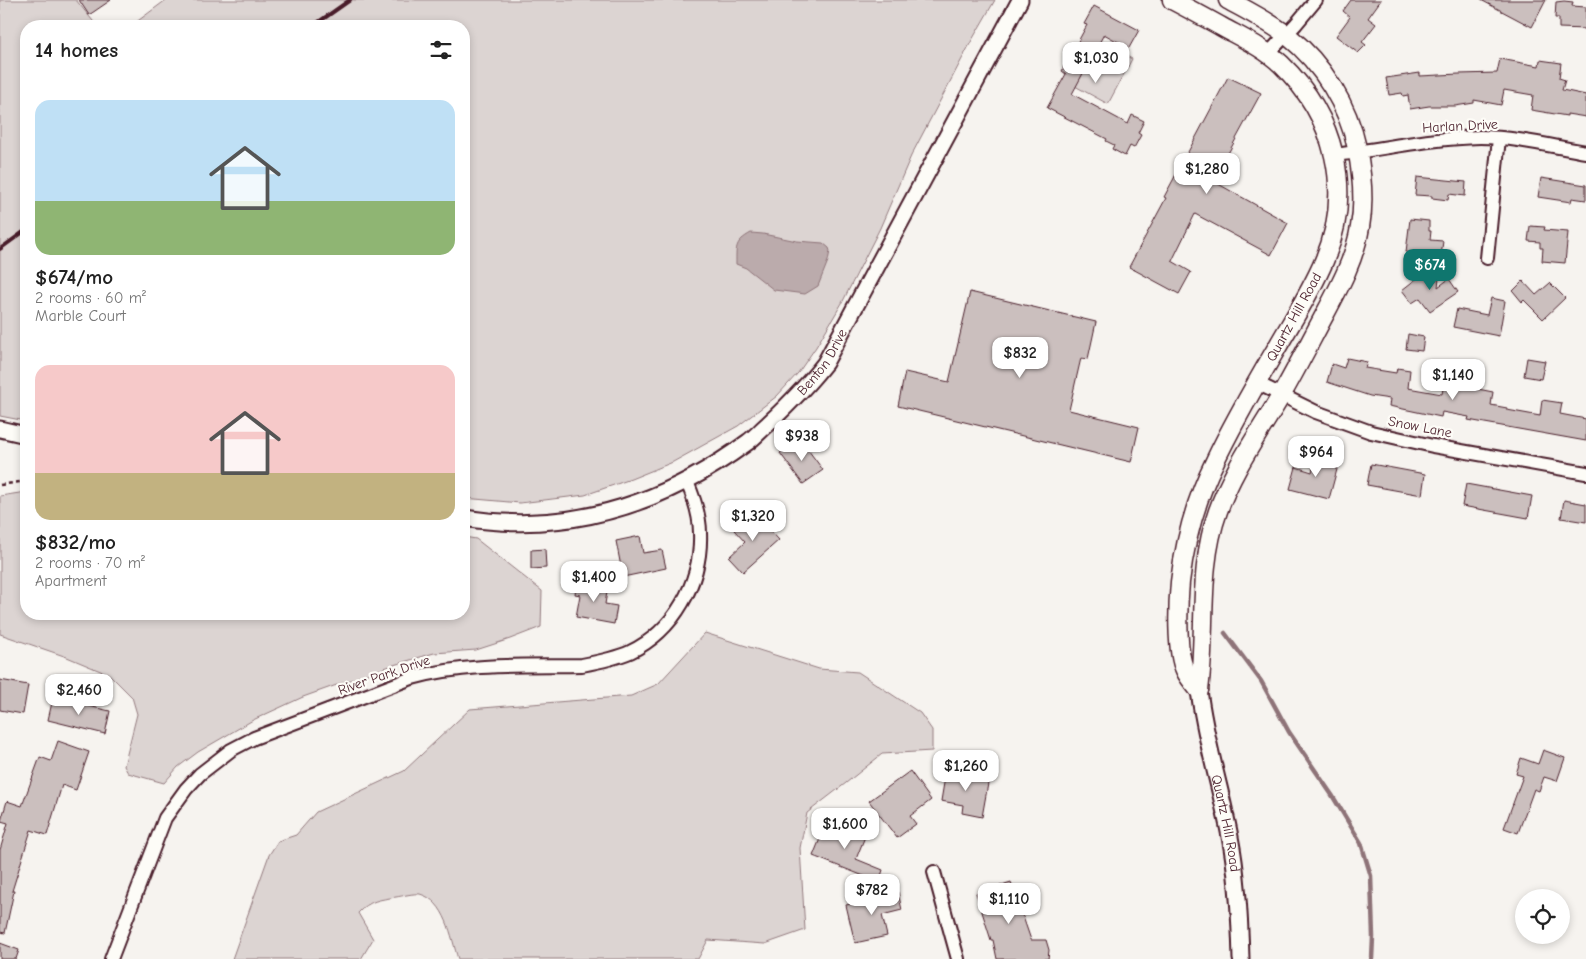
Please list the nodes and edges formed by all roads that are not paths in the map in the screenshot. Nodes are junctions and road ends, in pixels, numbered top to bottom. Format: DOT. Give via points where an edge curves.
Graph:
graph roads {
  1 [pos="1020,0"];
  2 [pos="1172,0"];
  3 [pos="1228,0"];
  4 [pos="1316,0"];
  5 [pos="1287,35"];
  6 [pos="1268,54"];
  7 [pos="1499,138"];
  8 [pos="1358,152"];
  9 [pos="1586,152"];
  10 [pos="1335,155"];
  11 [pos="1487,258"];
  12 [pos="1257,383"];
  13 [pos="1281,395"];
  14 [pos="0,429"];
  15 [pos="20,433"];
  16 [pos="1586,473"];
  17 [pos="687,482"];
  18 [pos="470,519"];
  19 [pos="1199,690"];
  20 [pos="934,872"];
  21 [pos="111,959"];
  22 [pos="958,959"];
  23 [pos="1241,959"];
  1 -- 17 [label="street, Benton Drive" via="825,363 806,387 750,441"];
  2 -- 6 [label="main road, Quartz Hill Road"];
  3 -- 5 [label="main road, Quartz Hill Road"];
  4 -- 5 [label="street"];
  5 -- 6 [label="street"];
  5 -- 8 [label="main road, Quartz Hill Road" via="1319,68 1336,93 1354,132"];
  6 -- 10 [label="main road, Quartz Hill Road" via="1280,63 1313,103"];
  7 -- 8 [label="street, Harlan Drive" via="1438,140"];
  7 -- 9 [label="street, Harlan Drive"];
  7 -- 11 [label="street"];
  8 -- 10 [label="street, Harlan Drive"];
  8 -- 13 [label="main road, Quartz Hill Road" via="1363,208 1355,250 1339,287"];
  10 -- 12 [label="main road, Quartz Hill Road" via="1337,207 1328,250 1310,290"];
  12 -- 13 [label="street, Snow Lane"];
  12 -- 19 [label="main road, Quartz Hill Road" via="1204,484 1186,540 1179,591 1181,654 1186,671"];
  13 -- 16 [label="street, Snow Lane" via="1352,426 1391,438"];
  13 -- 19 [label="main road, Quartz Hill Road" via="1228,488 1218,512 1205,579"];
  14 -- 15 [label="street"];
  17 -- 18 [label="street, Benton Drive" via="617,509 574,518 534,524"];
  17 -- 21 [label="street, River Park Drive" via="700,525 698,559 684,601 656,635 630,652 582,665 460,668 425,674 254,738 231,750 200,774 165,818"];
  19 -- 23 [label="street, Quartz Hill Road" via="1237,874"];
  20 -- 22 [label="street"];
}
